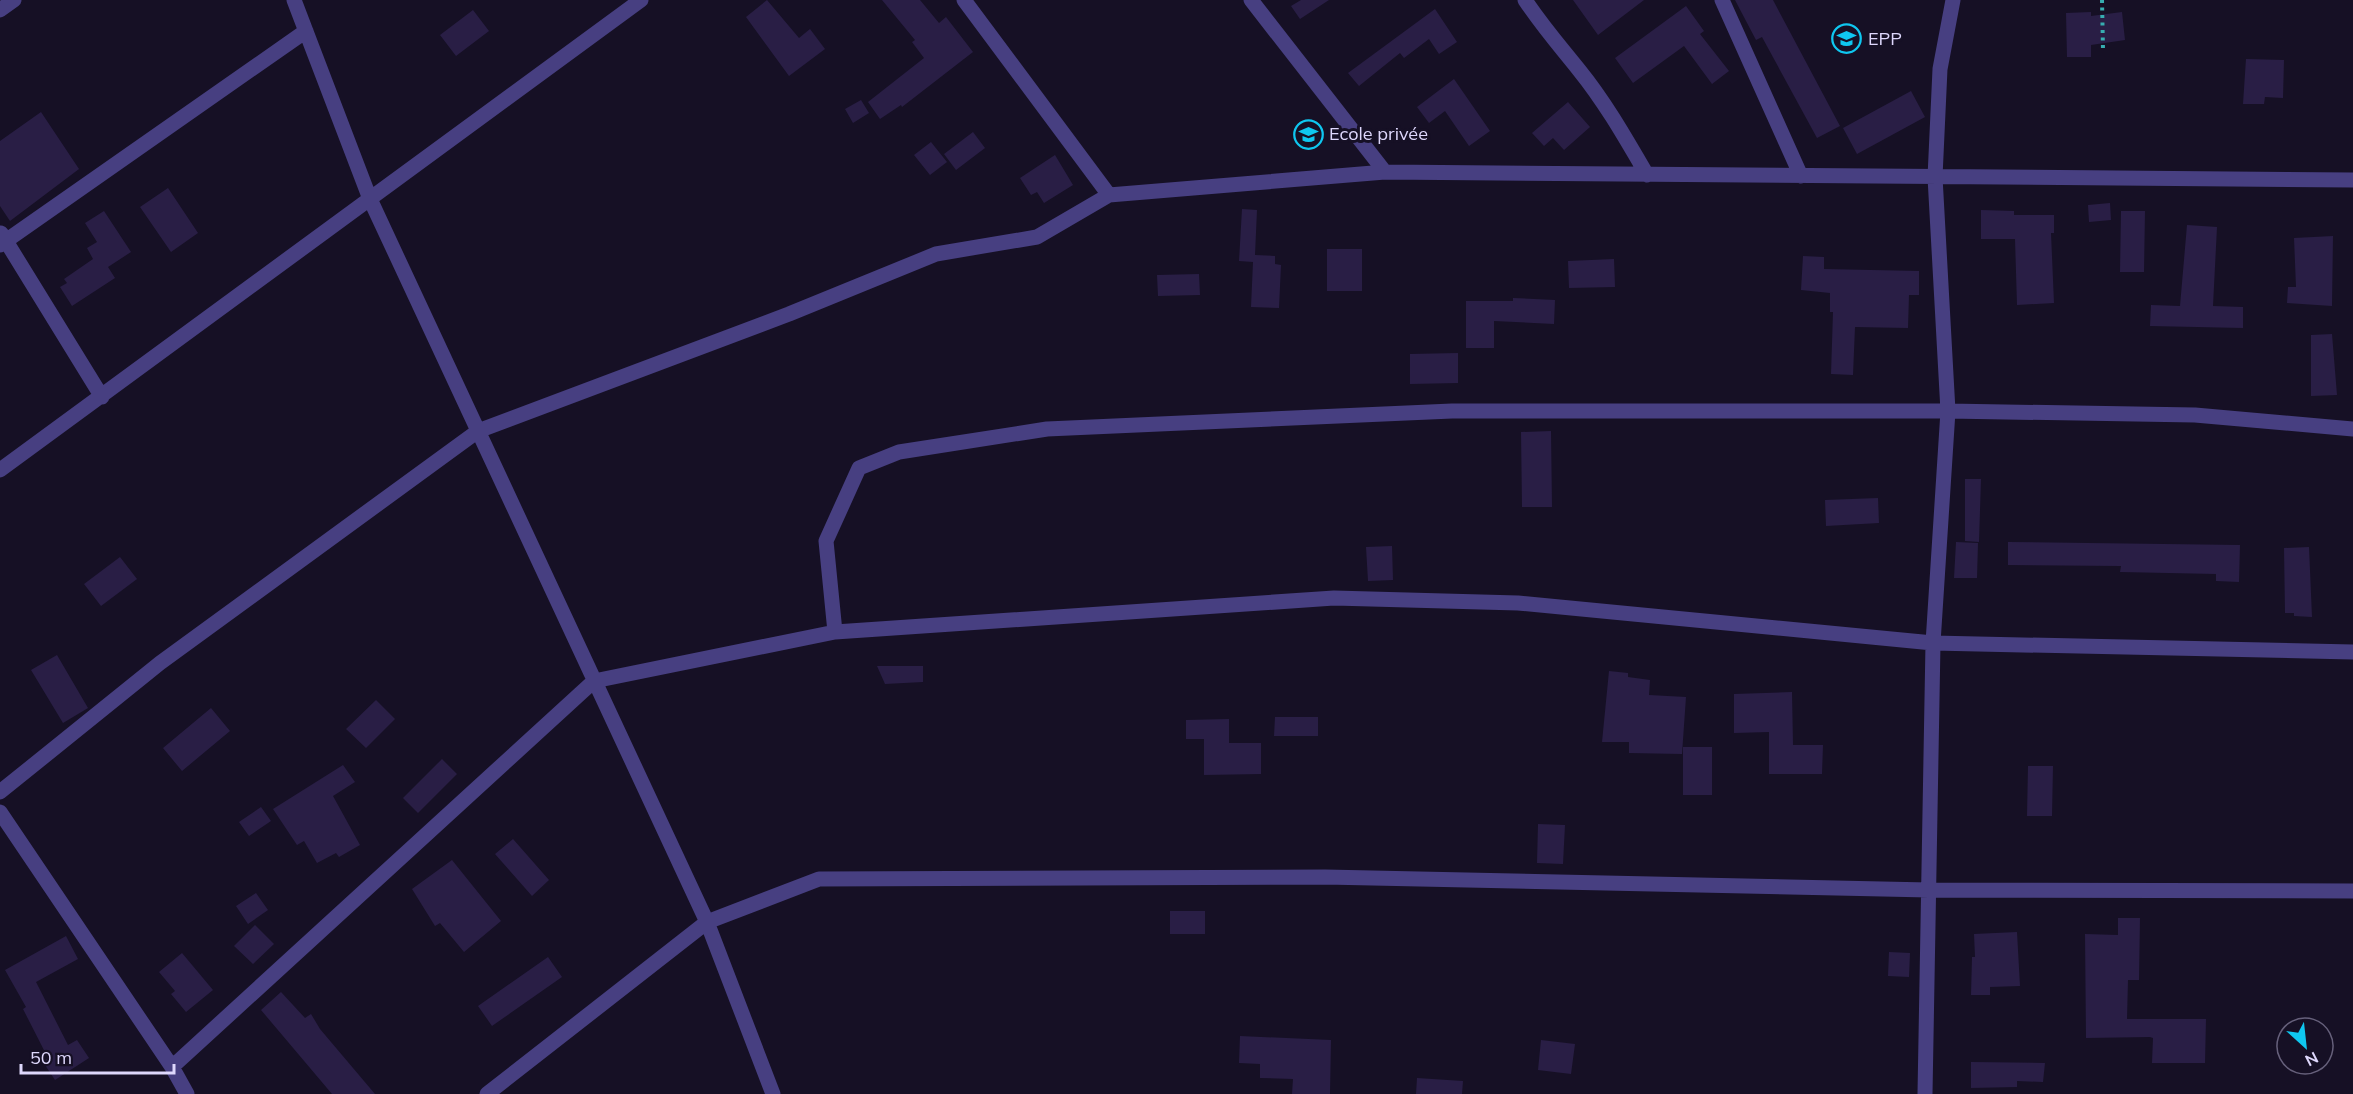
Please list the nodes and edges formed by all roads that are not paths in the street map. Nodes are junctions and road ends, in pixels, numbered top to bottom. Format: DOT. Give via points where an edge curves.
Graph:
graph roads {
  1 [pos="14,0"];
  2 [pos="294,0"];
  3 [pos="641,0"];
  4 [pos="964,0"];
  5 [pos="1251,0"];
  6 [pos="1526,0"];
  7 [pos="1722,0"];
  8 [pos="1953,0"];
  9 [pos="0,10"];
  10 [pos="306,31"];
  11 [pos="1385,172"];
  12 [pos="1647,175"];
  13 [pos="1801,176"];
  14 [pos="1935,177"];
  15 [pos="2353,180"];
  16 [pos="1109,195"];
  17 [pos="370,199"];
  18 [pos="2,239"];
  19 [pos="102,397"];
  20 [pos="1948,411"];
  21 [pos="2353,429"];
  22 [pos="478,431"];
  23 [pos="0,470"];
  24 [pos="835,632"];
  25 [pos="1933,643"];
  26 [pos="2353,652"];
  27 [pos="594,681"];
  28 [pos="0,792"];
  29 [pos="0,812"];
  30 [pos="1929,890"];
  31 [pos="2353,891"];
  32 [pos="707,922"];
  33 [pos="172,1067"];
  34 [pos="187,1094"];
  35 [pos="487,1094"];
  36 [pos="773,1094"];
  37 [pos="1925,1094"];
  1 -- 9 [label="street"];
  2 -- 10 [label="street"];
  3 -- 17 [label="street"];
  4 -- 16 [label="street"];
  5 -- 11 [label="street"];
  6 -- 12 [label="street" via="1620,129"];
  7 -- 13 [label="street"];
  8 -- 14 [label="street" via="1940,69"];
  10 -- 17 [label="street"];
  10 -- 18 [label="street"];
  11 -- 12 [label="street"];
  11 -- 16 [label="street"];
  12 -- 13 [label="street"];
  13 -- 14 [label="street"];
  14 -- 15 [label="street"];
  14 -- 20 [label="street"];
  16 -- 22 [label="street" via="1037,237 936,254"];
  17 -- 19 [label="street"];
  17 -- 22 [label="street"];
  18 -- 19 [label="street"];
  19 -- 23 [label="street"];
  20 -- 21 [label="street" via="2195,415"];
  20 -- 24 [label="street" via="1452,411 1292,417 1047,429 899,452 859,468 826,541"];
  20 -- 25 [label="street"];
  22 -- 27 [label="street"];
  22 -- 28 [label="street" via="160,663"];
  24 -- 25 [label="street" via="1334,598 1518,603"];
  24 -- 27 [label="street"];
  25 -- 26 [label="street"];
  25 -- 30 [label="street"];
  27 -- 32 [label="street"];
  27 -- 33 [label="street"];
  29 -- 33 [label="street"];
  30 -- 31 [label="street"];
  30 -- 32 [label="street" via="1325,877 819,879"];
  30 -- 37 [label="street"];
  32 -- 35 [label="street"];
  32 -- 36 [label="street"];
  33 -- 34 [label="street"];
}
